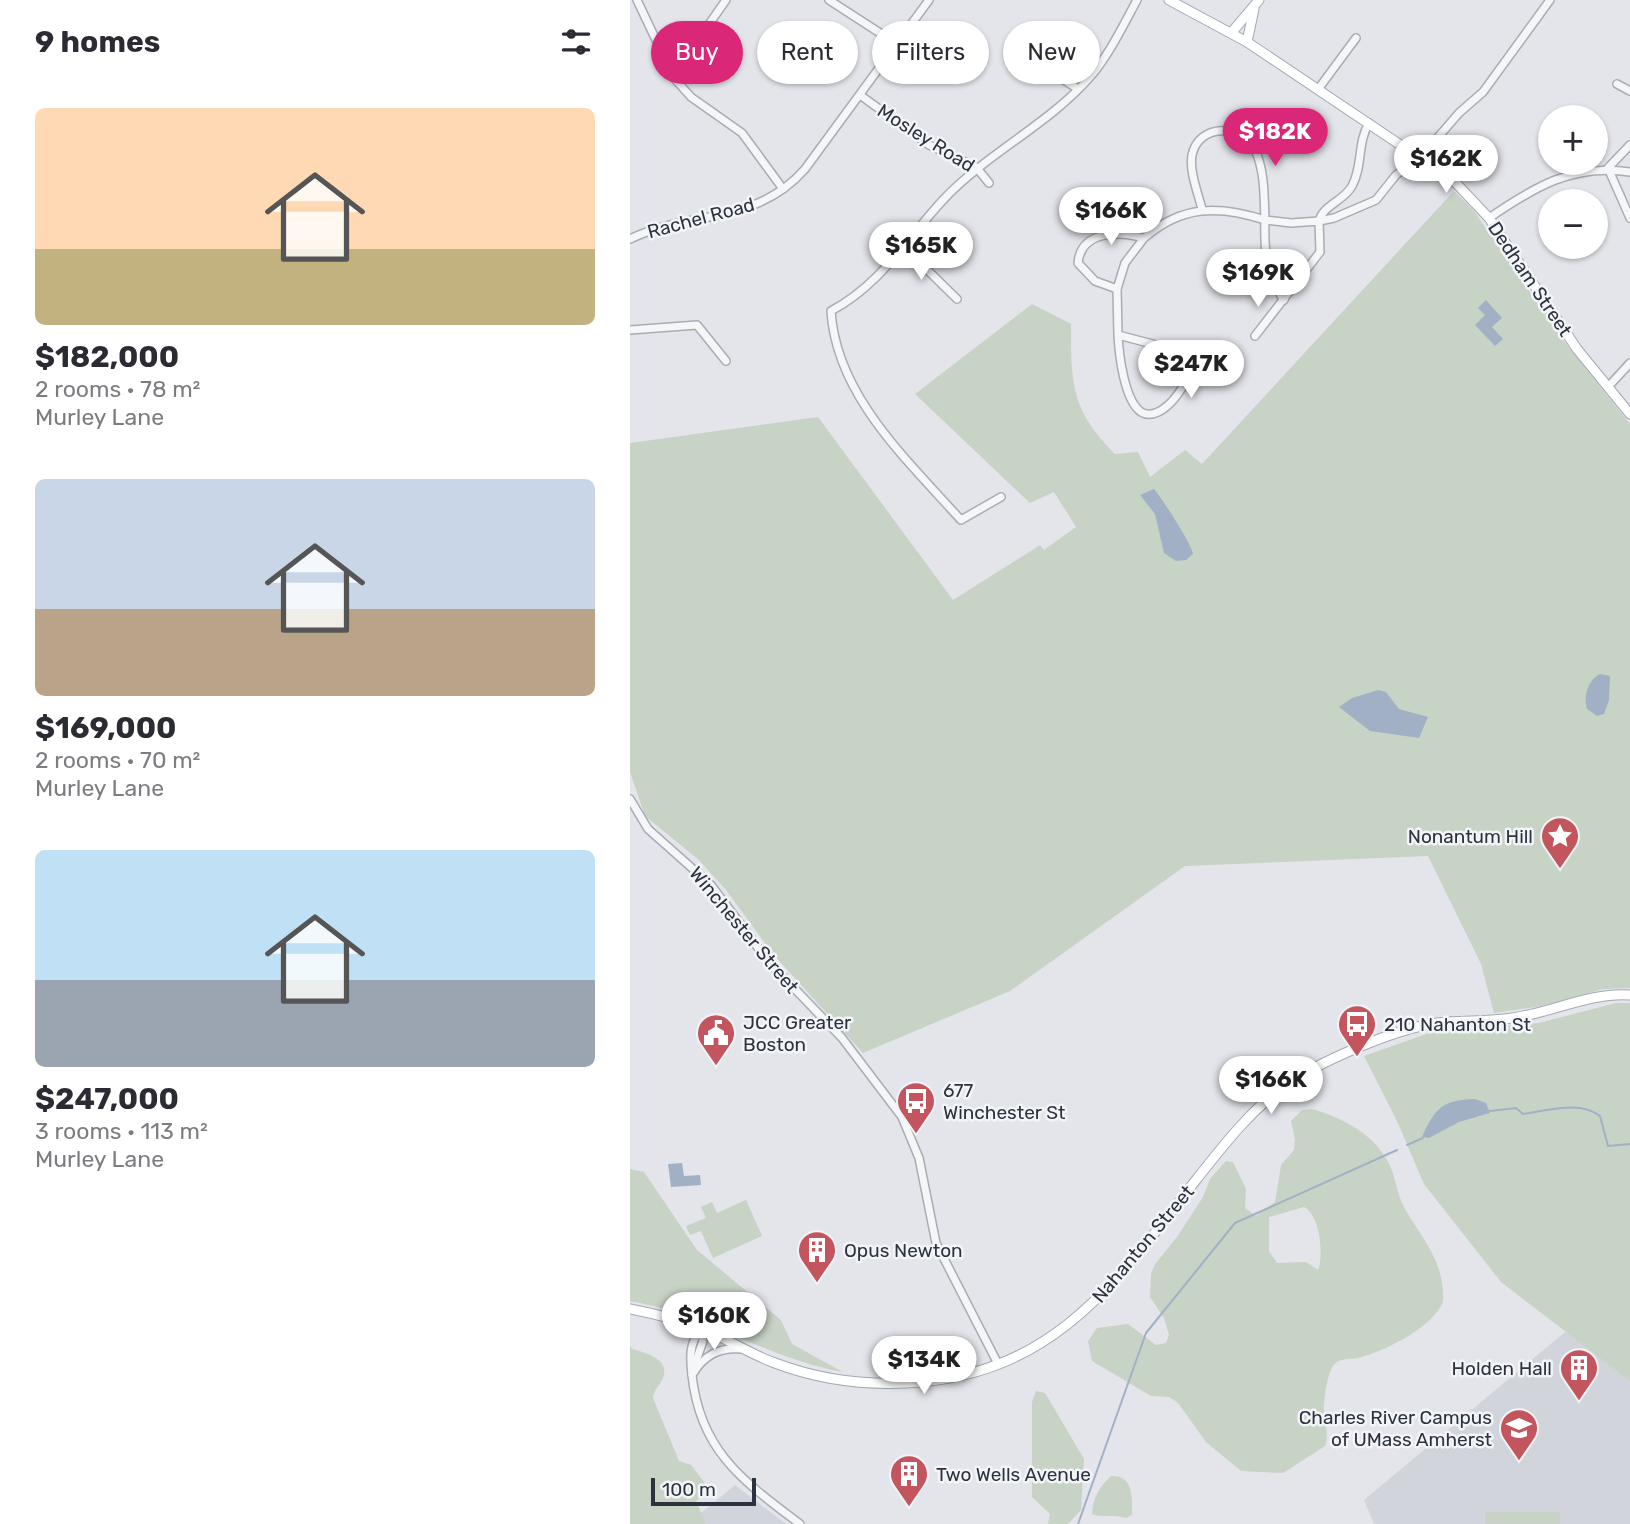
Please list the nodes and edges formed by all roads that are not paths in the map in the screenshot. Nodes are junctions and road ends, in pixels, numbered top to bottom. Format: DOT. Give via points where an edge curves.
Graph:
graph roads {
  1 [pos="637,0"];
  2 [pos="726,0"];
  3 [pos="829,0"];
  4 [pos="929,0"];
  5 [pos="1137,0"];
  6 [pos="1169,0"];
  7 [pos="1549,0"];
  8 [pos="1257,4"];
  9 [pos="711,21"];
  10 [pos="914,21"];
  11 [pos="872,28"];
  12 [pos="651,30"];
  13 [pos="1232,32"];
  14 [pos="1356,38"];
  15 [pos="1247,41"];
  16 [pos="872,78"];
  17 [pos="681,84"];
  18 [pos="1070,84"];
  19 [pos="1617,84"];
  20 [pos="1319,88"];
  21 [pos="1078,89"];
  22 [pos="1630,92"];
  23 [pos="860,95"];
  24 [pos="1369,123"];
  25 [pos="1630,145"];
  26 [pos="1420,158"];
  27 [pos="976,167"];
  28 [pos="1608,168"];
  29 [pos="1630,172"];
  30 [pos="1563,175"];
  31 [pos="989,183"];
  32 [pos="783,189"];
  33 [pos="1202,209"];
  34 [pos="1489,218"];
  35 [pos="1630,218"];
  36 [pos="1265,220"];
  37 [pos="1319,220"];
  38 [pos="1144,238"];
  39 [pos="630,239"];
  40 [pos="904,247"];
  41 [pos="1117,289"];
  42 [pos="957,299"];
  43 [pos="1284,300"];
  44 [pos="630,330"];
  45 [pos="1118,335"];
  46 [pos="1255,336"];
  47 [pos="726,361"];
  48 [pos="1630,363"];
  49 [pos="1608,387"];
  50 [pos="1630,414"];
  51 [pos="1001,497"];
  52 [pos="630,799"];
  53 [pos="1630,995"];
  54 [pos="630,1309"];
  55 [pos="701,1329"];
  56 [pos="743,1349"];
  57 [pos="998,1364"];
  58 [pos="692,1375"];
  59 [pos="800,1524"];
  1 -- 12 [label="street"];
  2 -- 9 [label="street"];
  3 -- 11 [label="street"];
  4 -- 10 [label="street, Rachel Road"];
  5 -- 21 [label="street" via="1103,59"];
  6 -- 13 [label="main road, Dedham Street"];
  7 -- 26 [label="street" via="1483,92"];
  8 -- 13 [label="main road"];
  8 -- 15 [label="main road"];
  13 -- 15 [label="main road, Dedham Street"];
  14 -- 20 [label="street"];
  15 -- 20 [label="main road, Dedham Street"];
  16 -- 23 [label="street, Rachel Road"];
  17 -- 32 [label="street" via="691,97 742,134"];
  18 -- 21 [label="street"];
  19 -- 22 [label="street"];
  20 -- 24 [label="main road, Dedham Street"];
  21 -- 27 [label="street"];
  23 -- 27 [label="street, Mosley Road" via="929,145"];
  23 -- 32 [label="street, Rachel Road" via="804,169"];
  24 -- 26 [label="main road, Dedham Street"];
  24 -- 37 [label="street" via="1352,188 1324,210"];
  25 -- 28 [label="street"];
  26 -- 34 [label="main road, Dedham Street" via="1454,181"];
  26 -- 37 [label="street" via="1396,175 1376,200"];
  27 -- 31 [label="street, Mosley Road"];
  27 -- 40 [label="street"];
  28 -- 29 [label="street"];
  28 -- 35 [label="street"];
  30 -- 34 [label="street"];
  32 -- 39 [label="street, Rachel Road" via="743,209"];
  33 -- 36 [label="street" via="1223,209"];
  33 -- 36 [label="street" via="1193,170 1194,150 1214,132 1234,131 1256,152 1263,177"];
  33 -- 38 [label="street"];
  34 -- 49 [label="main road, Dedham Street"];
  36 -- 37 [label="street"];
  36 -- 43 [label="street" via="1267,263"];
  37 -- 43 [label="street" via="1320,252"];
  38 -- 41 [label="street" via="1125,263"];
  38 -- 41 [label="street" via="1120,232 1104,234 1080,254 1078,264 1083,270 1095,281"];
  40 -- 42 [label="street"];
  40 -- 51 [label="street" via="876,280 831,311 846,367 881,430 961,520"];
  41 -- 45 [label="street"];
  43 -- 46 [label="street"];
  44 -- 47 [label="street" via="697,325"];
  45 -- 45 [label="street" via="1130,395 1143,413 1155,413 1190,378 1191,360 1179,351"];
  48 -- 49 [label="street"];
  49 -- 50 [label="main road, Dedham Street"];
  52 -- 57 [label="street, Winchester Street" via="648,829 711,885 759,951 842,1038 902,1117 919,1158 936,1243"];
  53 -- 57 [label="main road, Nahanton Street" via="1597,996 1523,1017 1423,1026 1303,1074 1242,1122 1097,1301 1051,1338"];
  54 -- 55 [label="main road, Nahanton Street"];
  55 -- 56 [label="main road, Nahanton Street"];
  55 -- 58 [label="street" via="703,1341"];
  56 -- 57 [label="main road, Nahanton Street" via="800,1371 872,1383 939,1379"];
  56 -- 58 [label="street" via="714,1352"];
  58 -- 59 [label="street" via="701,1419 724,1460 750,1487"];
}
